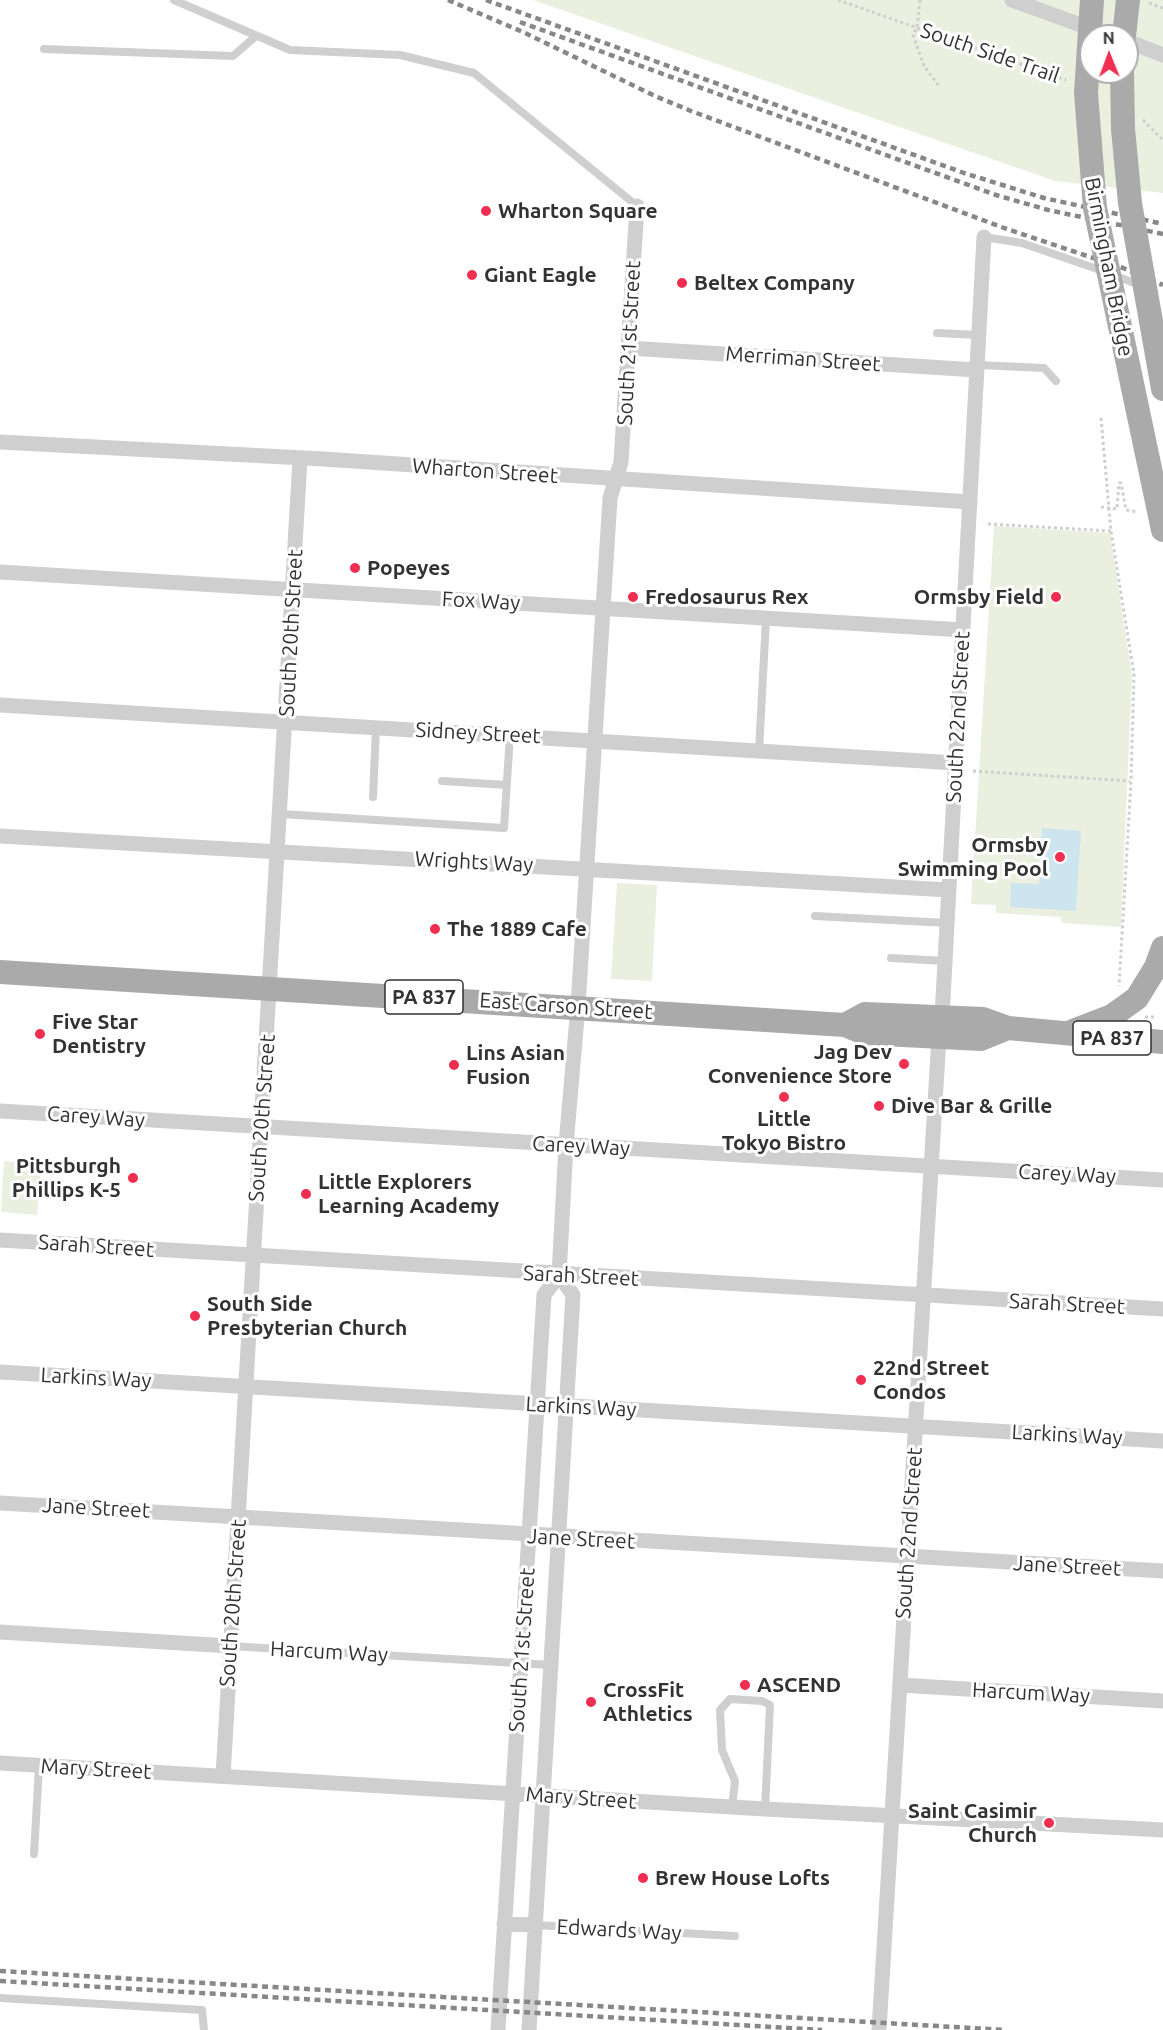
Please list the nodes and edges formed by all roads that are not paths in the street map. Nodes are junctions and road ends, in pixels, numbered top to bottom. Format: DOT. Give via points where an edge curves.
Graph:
graph roads {
  1 [pos="174,0"];
  2 [pos="1012,0"];
  3 [pos="1092,0"];
  4 [pos="1128,0"];
  5 [pos="1079,24"];
  6 [pos="1125,24"];
  7 [pos="256,36"];
  8 [pos="1139,46"];
  9 [pos="44,49"];
  10 [pos="1163,55"];
  11 [pos="1122,84"];
  12 [pos="637,206"];
  13 [pos="984,237"];
  14 [pos="1152,290"];
  15 [pos="937,333"];
  16 [pos="979,335"];
  17 [pos="628,348"];
  18 [pos="977,367"];
  19 [pos="1056,381"];
  20 [pos="1163,389"];
  21 [pos="0,442"];
  22 [pos="300,459"];
  23 [pos="616,480"];
  24 [pos="970,502"];
  25 [pos="1163,530"];
  26 [pos="0,573"];
  27 [pos="293,590"];
  28 [pos="603,609"];
  29 [pos="766,619"];
  30 [pos="963,630"];
  31 [pos="0,705"];
  32 [pos="286,722"];
  33 [pos="376,727"];
  34 [pos="510,735"];
  35 [pos="595,740"];
  36 [pos="759,751"];
  37 [pos="956,764"];
  38 [pos="441,781"];
  39 [pos="507,785"];
  40 [pos="373,797"];
  41 [pos="281,814"];
  42 [pos="0,836"];
  43 [pos="279,850"];
  44 [pos="586,869"];
  45 [pos="949,890"];
  46 [pos="815,916"];
  47 [pos="947,923"];
  48 [pos="1163,948"];
  49 [pos="891,958"];
  50 [pos="945,961"];
  51 [pos="0,972"];
  52 [pos="271,988"];
  53 [pos="578,1006"];
  54 [pos="940,1027"];
  55 [pos="1061,1034"];
  56 [pos="1163,1042"];
  57 [pos="0,1111"];
  58 [pos="262,1126"];
  59 [pos="566,1145"];
  60 [pos="930,1166"];
  61 [pos="1163,1180"];
  62 [pos="0,1240"];
  63 [pos="254,1256"];
  64 [pos="559,1275"];
  65 [pos="925,1295"];
  66 [pos="1163,1309"];
  67 [pos="0,1372"];
  68 [pos="245,1386"];
  69 [pos="537,1405"];
  70 [pos="566,1407"];
  71 [pos="916,1426"];
  72 [pos="1163,1441"];
  73 [pos="0,1503"];
  74 [pos="238,1517"];
  75 [pos="529,1536"];
  76 [pos="558,1538"];
  77 [pos="908,1557"];
  78 [pos="1163,1571"];
  79 [pos="0,1632"];
  80 [pos="230,1646"];
  81 [pos="521,1663"];
  82 [pos="551,1665"];
  83 [pos="900,1685"];
  84 [pos="1163,1701"];
  85 [pos="0,1763"];
  86 [pos="39,1766"];
  87 [pos="223,1776"];
  88 [pos="512,1793"];
  89 [pos="542,1795"];
  90 [pos="732,1807"];
  91 [pos="765,1809"];
  92 [pos="891,1816"];
  93 [pos="1163,1830"];
  94 [pos="34,1854"];
  95 [pos="504,1924"];
  96 [pos="535,1925"];
  97 [pos="735,1936"];
  98 [pos="0,1998"];
  99 [pos="204,2030"];
  100 [pos="498,2030"];
  101 [pos="529,2030"];
  102 [pos="879,2030"];
  1 -- 7 [label="lane"];
  2 -- 5 [label="street"];
  3 -- 25 [label="main road, Birmingham Bridge, bridge" via="1086,93 1095,208"];
  4 -- 6 [label="main road"];
  7 -- 9 [label="lane" via="233,56"];
  7 -- 12 [label="lane" via="290,50 400,55 474,73"];
  8 -- 10 [label="street"];
  11 -- 20 [label="main road, Birmingham Bridge, bridge" via="1130,203"];
  12 -- 17 [label="street, South 21st Street"];
  13 -- 14 [label="lane" via="1066,256"];
  13 -- 16 [label="street, South 22nd Street"];
  15 -- 16 [label="lane"];
  16 -- 18 [label="street, South 22nd Street"];
  17 -- 18 [label="street, Merriman Street"];
  17 -- 23 [label="street, South 21st Street" via="621,462"];
  18 -- 19 [label="lane" via="1044,368"];
  18 -- 24 [label="street, South 22nd Street"];
  21 -- 22 [label="street, Wharton Street"];
  22 -- 23 [label="street, Wharton Street"];
  22 -- 27 [label="street, South 20th Street"];
  23 -- 24 [label="street, Wharton Street"];
  23 -- 28 [label="street, South 21st Street" via="610,498"];
  24 -- 30 [label="street, South 22nd Street"];
  26 -- 27 [label="street, Fox Way"];
  27 -- 28 [label="street, Fox Way"];
  27 -- 32 [label="street, South 20th Street"];
  28 -- 29 [label="street, Fox Way"];
  28 -- 35 [label="street, South 21st Street"];
  29 -- 30 [label="street, Fox Way"];
  29 -- 36 [label="lane"];
  30 -- 37 [label="street, South 22nd Street"];
  31 -- 32 [label="street, Sidney Street"];
  32 -- 33 [label="street, Sidney Street"];
  32 -- 41 [label="street, South 20th Street"];
  33 -- 34 [label="street, Sidney Street"];
  33 -- 40 [label="lane"];
  34 -- 35 [label="street, Sidney Street"];
  34 -- 39 [label="lane"];
  35 -- 36 [label="street, Sidney Street"];
  35 -- 44 [label="street, South 21st Street"];
  36 -- 37 [label="street, Sidney Street"];
  37 -- 45 [label="street, South 22nd Street"];
  38 -- 39 [label="lane"];
  39 -- 41 [label="lane" via="504,828"];
  41 -- 43 [label="street, South 20th Street"];
  42 -- 43 [label="street, Wrights Way"];
  43 -- 44 [label="street, Wrights Way"];
  43 -- 52 [label="street, South 20th Street"];
  44 -- 45 [label="street, Wrights Way"];
  44 -- 53 [label="street, South 21st Street"];
  45 -- 47 [label="street, South 22nd Street"];
  46 -- 47 [label="lane"];
  47 -- 50 [label="street, South 22nd Street"];
  48 -- 55 [label="main road" via="1146,986 1125,1008 1098,1023"];
  49 -- 50 [label="lane"];
  50 -- 54 [label="street, South 22nd Street"];
  51 -- 52 [label="main road, East Carson Street / PA 837"];
  52 -- 53 [label="main road, East Carson Street / PA 837"];
  52 -- 58 [label="street, South 20th Street"];
  53 -- 54 [label="main road, East Carson Street / PA 837" via="845,1025 865,1014"];
  53 -- 59 [label="street, South 21st Street"];
  54 -- 55 [label="main road, East Carson Street / PA 837" via="983,1019 1008,1028"];
  54 -- 60 [label="street, South 22nd Street"];
  55 -- 56 [label="main road, East Carson Street / PA 837"];
  57 -- 58 [label="street, Carey Way"];
  58 -- 59 [label="street, Carey Way"];
  58 -- 63 [label="street, South 20th Street"];
  59 -- 60 [label="street, Carey Way"];
  59 -- 64 [label="street, South 21st Street"];
  60 -- 61 [label="street, Carey Way"];
  60 -- 65 [label="street, South 22nd Street"];
  62 -- 63 [label="street, Sarah Street"];
  63 -- 64 [label="street, Sarah Street"];
  63 -- 68 [label="street, South 20th Street"];
  64 -- 65 [label="street, Sarah Street"];
  64 -- 69 [label="street, South 21st Street" via="544,1295"];
  64 -- 70 [label="street, South 21st Street" via="573,1295"];
  65 -- 66 [label="street, Sarah Street"];
  65 -- 71 [label="street, South 22nd Street"];
  67 -- 68 [label="street, Larkins Way"];
  68 -- 69 [label="street, Larkins Way"];
  68 -- 74 [label="street, South 20th Street"];
  69 -- 70 [label="street, Larkins Way"];
  69 -- 75 [label="street, South 21st Street"];
  70 -- 71 [label="street, Larkins Way"];
  70 -- 76 [label="street, South 21st Street"];
  71 -- 72 [label="street, Larkins Way"];
  71 -- 77 [label="street, South 22nd Street"];
  73 -- 74 [label="street, Jane Street"];
  74 -- 75 [label="street, Jane Street"];
  74 -- 80 [label="street, South 20th Street"];
  75 -- 76 [label="street, Jane Street"];
  75 -- 81 [label="street, South 21st Street"];
  76 -- 77 [label="street, Jane Street"];
  76 -- 82 [label="street, South 21st Street"];
  77 -- 78 [label="street, Jane Street"];
  77 -- 83 [label="street, South 22nd Street"];
  79 -- 80 [label="street, Harcum Way"];
  80 -- 81 [label="lane, Harcum Way"];
  80 -- 87 [label="street, South 20th Street"];
  81 -- 82 [label="lane, Harcum Way"];
  81 -- 88 [label="street, South 21st Street"];
  82 -- 89 [label="street, South 21st Street"];
  83 -- 84 [label="street, Harcum Way"];
  83 -- 92 [label="street, South 22nd Street"];
  85 -- 86 [label="street, Mary Street"];
  86 -- 87 [label="street, Mary Street"];
  86 -- 94 [label="lane"];
  87 -- 88 [label="street, Mary Street"];
  88 -- 89 [label="street, Mary Street"];
  88 -- 95 [label="street, South 21st Street"];
  89 -- 90 [label="street, Mary Street"];
  89 -- 96 [label="street, South 21st Street"];
  90 -- 91 [label="street, Mary Street"];
  90 -- 91 [label="lane" via="735,1781 722,1750 720,1710 730,1700 762,1701 770,1705"];
  91 -- 92 [label="street, Mary Street"];
  92 -- 93 [label="street, Mary Street"];
  92 -- 102 [label="street, South 22nd Street"];
  95 -- 96 [label="street, Edwards Way"];
  95 -- 100 [label="street, South 21st Street"];
  96 -- 97 [label="lane, Edwards Way"];
  96 -- 101 [label="street, South 21st Street"];
  98 -- 99 [label="lane" via="202,2010"];
}
